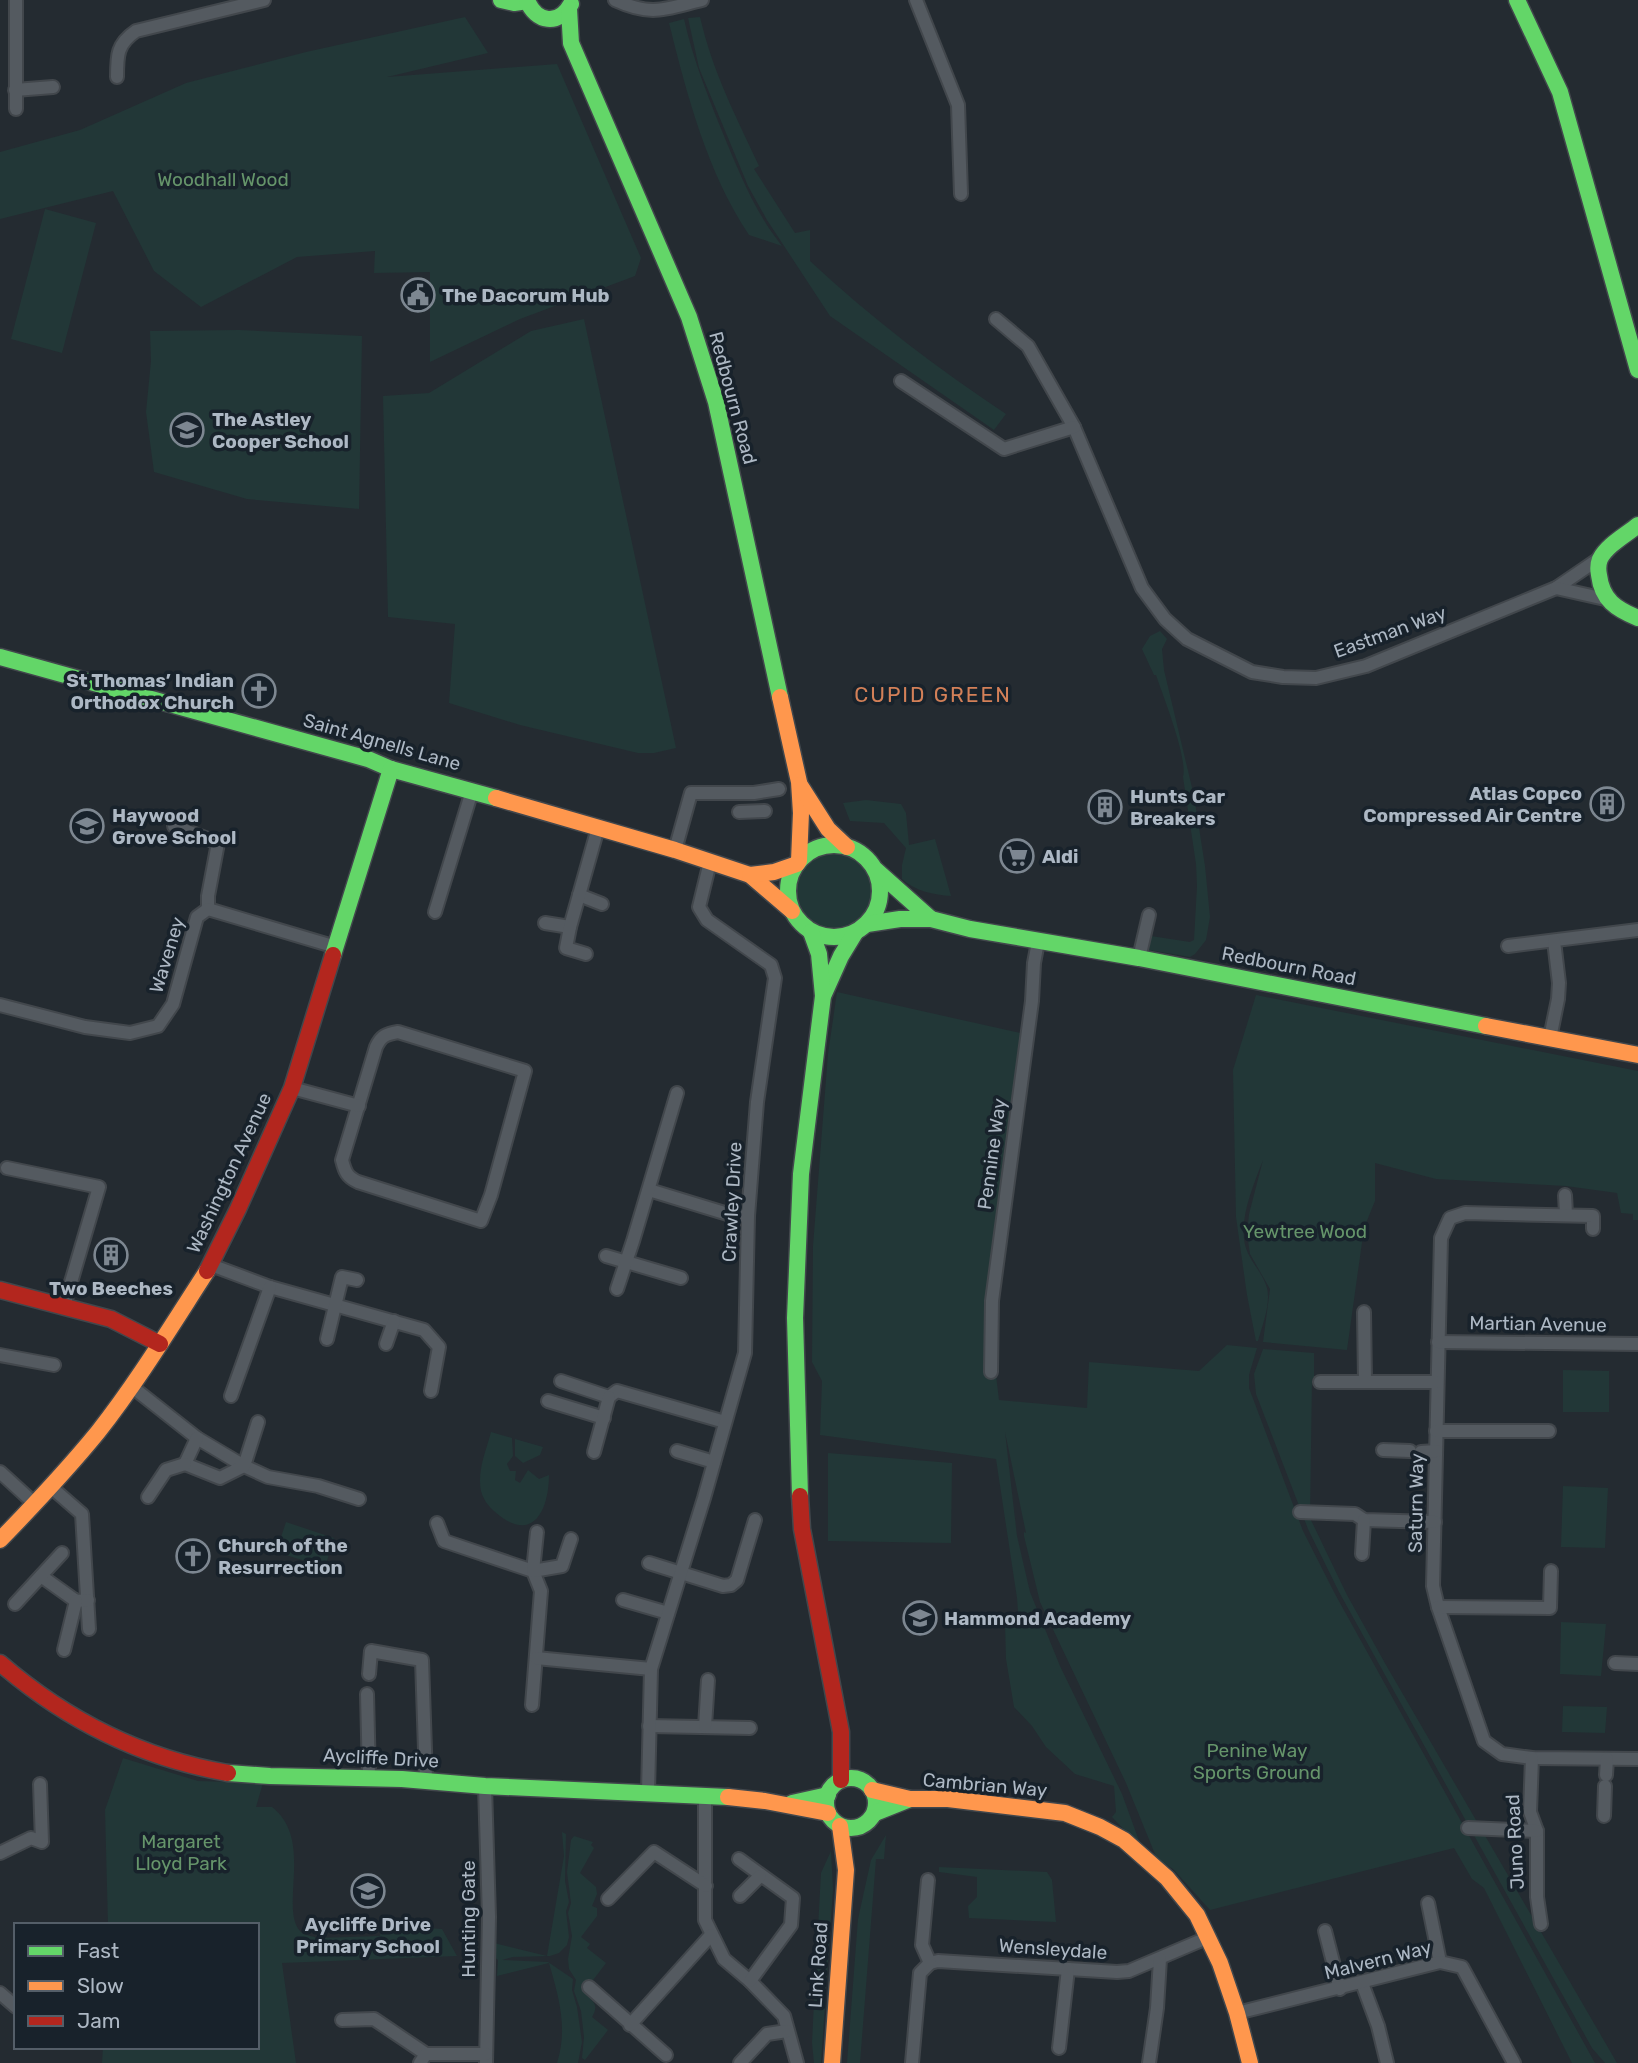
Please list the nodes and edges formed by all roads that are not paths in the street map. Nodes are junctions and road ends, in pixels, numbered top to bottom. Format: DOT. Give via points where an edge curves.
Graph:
graph roads {
  1 [pos="16,0"];
  2 [pos="264,0"];
  3 [pos="501,0"];
  4 [pos="615,0"];
  5 [pos="702,0"];
  6 [pos="916,0"];
  7 [pos="1517,0"];
  8 [pos="527,1"];
  9 [pos="570,4"];
  10 [pos="215,5"];
  11 [pos="544,20"];
  12 [pos="571,43"];
  13 [pos="117,77"];
  14 [pos="53,87"];
  15 [pos="15,90"];
  16 [pos="16,109"];
  17 [pos="961,194"];
  18 [pos="996,319"];
  19 [pos="1638,370"];
  20 [pos="901,381"];
  21 [pos="1074,427"];
  22 [pos="1638,524"];
  23 [pos="1600,558"];
  24 [pos="1556,588"];
  25 [pos="1605,599"];
  26 [pos="1638,618"];
  27 [pos="0,657"];
  28 [pos="391,769"];
  29 [pos="799,782"];
  30 [pos="779,789"];
  31 [pos="472,790"];
  32 [pos="754,793"];
  33 [pos="752,811"];
  34 [pos="174,826"];
  35 [pos="598,828"];
  36 [pos="847,847"];
  37 [pos="675,850"];
  38 [pos="710,862"];
  39 [pos="798,862"];
  40 [pos="876,870"];
  41 [pos="750,875"];
  42 [pos="579,895"];
  43 [pos="602,904"];
  44 [pos="208,909"];
  45 [pos="792,911"];
  46 [pos="435,912"];
  47 [pos="1149,915"];
  48 [pos="931,919"];
  49 [pos="545,923"];
  50 [pos="570,927"];
  51 [pos="861,929"];
  52 [pos="1638,930"];
  53 [pos="811,932"];
  54 [pos="1553,941"];
  55 [pos="1038,942"];
  56 [pos="1508,946"];
  57 [pos="336,947"];
  58 [pos="586,954"];
  59 [pos="1139,958"];
  60 [pos="823,996"];
  61 [pos="0,1005"];
  62 [pos="1550,1038"];
  63 [pos="1638,1053"];
  64 [pos="292,1088"];
  65 [pos="677,1093"];
  66 [pos="359,1106"];
  67 [pos="6,1168"];
  68 [pos="649,1189"];
  69 [pos="1565,1195"];
  70 [pos="1566,1214"];
  71 [pos="748,1216"];
  72 [pos="1593,1229"];
  73 [pos="606,1256"];
  74 [pos="626,1262"];
  75 [pos="211,1265"];
  76 [pos="681,1278"];
  77 [pos="357,1280"];
  78 [pos="270,1287"];
  79 [pos="617,1289"];
  80 [pos="0,1290"];
  81 [pos="335,1303"];
  82 [pos="64,1306"];
  83 [pos="1364,1312"];
  84 [pos="394,1321"];
  85 [pos="327,1339"];
  86 [pos="1438,1342"];
  87 [pos="386,1344"];
  88 [pos="1638,1344"];
  89 [pos="160,1345"];
  90 [pos="0,1355"];
  91 [pos="54,1365"];
  92 [pos="991,1372"];
  93 [pos="561,1381"];
  94 [pos="1365,1381"];
  95 [pos="1320,1382"];
  96 [pos="1437,1382"];
  97 [pos="131,1386"];
  98 [pos="431,1391"];
  99 [pos="231,1396"];
  100 [pos="610,1397"];
  101 [pos="548,1401"];
  102 [pos="604,1418"];
  103 [pos="258,1422"];
  104 [pos="725,1422"];
  105 [pos="1549,1431"];
  106 [pos="1436,1432"];
  107 [pos="197,1438"];
  108 [pos="1383,1450"];
  109 [pos="677,1451"];
  110 [pos="1436,1451"];
  111 [pos="594,1452"];
  112 [pos="714,1462"];
  113 [pos="185,1464"];
  114 [pos="244,1466"];
  115 [pos="0,1472"];
  116 [pos="51,1487"];
  117 [pos="148,1497"];
  118 [pos="359,1499"];
  119 [pos="35,1504"];
  120 [pos="1300,1512"];
  121 [pos="755,1520"];
  122 [pos="1364,1520"];
  123 [pos="1434,1522"];
  124 [pos="437,1523"];
  125 [pos="537,1532"];
  126 [pos="571,1539"];
  127 [pos="0,1540"];
  128 [pos="62,1553"];
  129 [pos="1363,1554"];
  130 [pos="649,1563"];
  131 [pos="533,1571"];
  132 [pos="1551,1571"];
  133 [pos="681,1574"];
  134 [pos="41,1576"];
  135 [pos="82,1600"];
  136 [pos="623,1600"];
  137 [pos="15,1604"];
  138 [pos="1438,1607"];
  139 [pos="668,1613"];
  140 [pos="89,1629"];
  141 [pos="64,1650"];
  142 [pos="536,1658"];
  143 [pos="0,1663"];
  144 [pos="1615,1663"];
  145 [pos="1638,1664"];
  146 [pos="651,1669"];
  147 [pos="369,1674"];
  148 [pos="708,1680"];
  149 [pos="367,1694"];
  150 [pos="532,1705"];
  151 [pos="649,1726"];
  152 [pos="705,1726"];
  153 [pos="750,1728"];
  154 [pos="841,1732"];
  155 [pos="1532,1758"];
  156 [pos="1606,1759"];
  157 [pos="1638,1759"];
  158 [pos="369,1777"];
  159 [pos="426,1780"];
  160 [pos="841,1780"];
  161 [pos="40,1784"];
  162 [pos="485,1786"];
  163 [pos="868,1786"];
  164 [pos="648,1792"];
  165 [pos="828,1795"];
  166 [pos="705,1796"];
  167 [pos="910,1799"];
  168 [pos="789,1803"];
  169 [pos="828,1813"];
  170 [pos="1604,1816"];
  171 [pos="871,1817"];
  172 [pos="840,1826"];
  173 [pos="1468,1828"];
  174 [pos="1537,1832"];
  175 [pos="0,1853"];
  176 [pos="739,1859"];
  177 [pos="846,1870"];
  178 [pos="760,1876"];
  179 [pos="928,1880"];
  180 [pos="706,1886"];
  181 [pos="740,1896"];
  182 [pos="608,1899"];
  183 [pos="1428,1903"];
  184 [pos="1541,1924"];
  185 [pos="1325,1931"];
  186 [pos="711,1935"];
  187 [pos="1209,1937"];
  188 [pos="1160,1959"];
  189 [pos="1440,1962"];
  190 [pos="930,1963"];
  191 [pos="1068,1969"];
  192 [pos="750,1981"];
  193 [pos="1362,1983"];
  194 [pos="589,1987"];
  195 [pos="1340,1989"];
  196 [pos="0,1993"];
  197 [pos="14,2005"];
  198 [pos="1237,2013"];
  199 [pos="342,2020"];
  200 [pos="630,2025"];
  201 [pos="787,2031"];
  202 [pos="1059,2049"];
  203 [pos="666,2055"];
  204 [pos="423,2058"];
  205 [pos="486,2058"];
  206 [pos="740,2063"];
  207 [pos="797,2063"];
  208 [pos="832,2063"];
  209 [pos="912,2063"];
  210 [pos="1149,2063"];
  211 [pos="1250,2063"];
  212 [pos="1387,2063"];
  213 [pos="1514,2063"];
  1 -- 15 [label="street"];
  2 -- 10 [label="street"];
  3 -- 8 [label="street"];
  4 -- 5 [label="street" via="659,12"];
  6 -- 17 [label="street" via="958,105"];
  7 -- 19 [label="street" via="1560,92"];
  8 -- 11 [label="street, Redbourn Road" via="533,13"];
  9 -- 11 [label="street" via="557,19"];
  9 -- 12 [label="street, Redbourn Road"];
  10 -- 13 [label="street" via="123,40"];
  11 -- 12 [label="street, Redbourn Road"];
  12 -- 29 [label="street, Redbourn Road" via="672,274 716,402"];
  14 -- 15 [label="street"];
  15 -- 16 [label="street"];
  18 -- 21 [label="street, Eastman Way" via="1028,346"];
  20 -- 21 [label="street" via="1004,449"];
  21 -- 24 [label="street, Eastman Way" via="1142,588 1165,620 1187,639 1252,672 1316,678 1366,666"];
  22 -- 23 [label="street"];
  23 -- 24 [label="street, Eastman Way"];
  23 -- 25 [label="street" via="1600,588"];
  24 -- 25 [label="street"];
  25 -- 26 [label="street"];
  27 -- 28 [label="street, Saint Agnells Lane"];
  28 -- 31 [label="street, Saint Agnells Lane"];
  28 -- 57 [label="street, Washington Avenue"];
  29 -- 36 [label="street, Redbourn Road" via="828,829"];
  29 -- 39 [label="street, Redbourn Road"];
  30 -- 32 [label="street"];
  31 -- 35 [label="street, Saint Agnells Lane"];
  31 -- 46 [label="street"];
  32 -- 33 [label="street"];
  32 -- 37 [label="street" via="691,793"];
  34 -- 44 [label="street" via="218,843"];
  35 -- 37 [label="street, Saint Agnells Lane"];
  35 -- 42 [label="street"];
  36 -- 39 [label="street" via="816,849"];
  36 -- 40 [label="street"];
  37 -- 38 [label="street, Saint Agnells Lane"];
  38 -- 41 [label="street, Saint Agnells Lane"];
  38 -- 71 [label="street, Crawley Drive" via="699,906 707,920 771,965 775,978 757,1102"];
  39 -- 41 [label="street, Saint Agnells Lane"];
  39 -- 45 [label="street" via="788,887"];
  40 -- 48 [label="street, Redbourn Road"];
  40 -- 51 [label="street" via="880,898 876,912"];
  41 -- 45 [label="street, Saint Agnells Lane"];
  42 -- 43 [label="street"];
  42 -- 50 [label="street"];
  44 -- 57 [label="street, Waveney"];
  44 -- 61 [label="street, Waveney" via="197,917 173,1004 158,1026 130,1034"];
  45 -- 53 [label="street"];
  47 -- 59 [label="street"];
  48 -- 51 [label="street, Redbourn Road" via="900,919"];
  48 -- 55 [label="street, Redbourn Road"];
  49 -- 50 [label="street"];
  50 -- 58 [label="street" via="566,948"];
  51 -- 53 [label="street" via="837,938"];
  51 -- 60 [label="street" via="841,956"];
  52 -- 54 [label="street"];
  53 -- 60 [label="street" via="819,954"];
  54 -- 56 [label="street"];
  54 -- 62 [label="street" via="1559,983"];
  55 -- 59 [label="street, Redbourn Road"];
  55 -- 92 [label="street, Pennine Way" via="992,1301"];
  57 -- 64 [label="street, Washington Avenue"];
  59 -- 62 [label="street, Redbourn Road"];
  60 -- 154 [label="street" via="801,1174 796,1364 802,1529"];
  62 -- 63 [label="street, Redbourn Road"];
  64 -- 66 [label="street"];
  64 -- 75 [label="street, Washington Avenue"];
  65 -- 68 [label="street"];
  66 -- 66 [label="street" via="376,1048 386,1034 398,1032 524,1071 481,1221 349,1178 342,1160"];
  67 -- 82 [label="street" via="99,1187"];
  68 -- 71 [label="street" via="731,1216"];
  68 -- 74 [label="street"];
  69 -- 70 [label="street"];
  70 -- 72 [label="street, Saturn Way" via="1593,1216"];
  70 -- 86 [label="street, Saturn Way" via="1465,1213 1450,1218 1441,1238"];
  71 -- 104 [label="street, Crawley Drive" via="745,1353"];
  73 -- 74 [label="street"];
  74 -- 76 [label="street"];
  74 -- 79 [label="street"];
  75 -- 78 [label="street"];
  75 -- 89 [label="street, Washington Avenue"];
  77 -- 81 [label="street" via="342,1277"];
  78 -- 81 [label="street"];
  78 -- 99 [label="street"];
  80 -- 82 [label="street"];
  81 -- 84 [label="street"];
  81 -- 85 [label="street"];
  82 -- 89 [label="street" via="111,1319"];
  83 -- 94 [label="street"];
  84 -- 87 [label="street"];
  84 -- 98 [label="street" via="424,1330 439,1347"];
  86 -- 88 [label="street, Martian Avenue"];
  86 -- 96 [label="street, Saturn Way"];
  89 -- 97 [label="street, Washington Avenue"];
  90 -- 91 [label="street"];
  93 -- 100 [label="street"];
  94 -- 95 [label="street"];
  94 -- 96 [label="street"];
  96 -- 106 [label="street, Saturn Way"];
  97 -- 107 [label="street"];
  97 -- 116 [label="street, Washington Avenue"];
  100 -- 102 [label="street"];
  100 -- 104 [label="street" via="617,1391"];
  101 -- 102 [label="street"];
  102 -- 111 [label="street"];
  103 -- 114 [label="street"];
  104 -- 112 [label="street, Crawley Drive"];
  105 -- 106 [label="street"];
  106 -- 110 [label="street, Saturn Way"];
  107 -- 113 [label="street"];
  107 -- 114 [label="street"];
  108 -- 110 [label="street"];
  109 -- 112 [label="street"];
  110 -- 123 [label="street, Saturn Way"];
  112 -- 133 [label="street, Crawley Drive"];
  113 -- 114 [label="street" via="220,1478"];
  113 -- 117 [label="street" via="166,1470"];
  114 -- 118 [label="street" via="268,1477"];
  115 -- 119 [label="street"];
  116 -- 119 [label="street, Washington Avenue"];
  116 -- 135 [label="street" via="82,1514"];
  119 -- 127 [label="street, Washington Avenue"];
  120 -- 122 [label="street" via="1355,1514"];
  121 -- 133 [label="street" via="737,1580 731,1585"];
  122 -- 123 [label="street"];
  122 -- 129 [label="street"];
  123 -- 138 [label="street, Saturn Way" via="1433,1586"];
  124 -- 131 [label="street" via="444,1541"];
  125 -- 131 [label="street"];
  126 -- 131 [label="street" via="562,1566"];
  128 -- 134 [label="street"];
  130 -- 133 [label="street"];
  131 -- 142 [label="street" via="541,1591"];
  132 -- 138 [label="street" via="1550,1608"];
  133 -- 139 [label="street, Crawley Drive"];
  134 -- 135 [label="street"];
  134 -- 137 [label="street"];
  135 -- 140 [label="street"];
  135 -- 141 [label="street"];
  136 -- 139 [label="street"];
  138 -- 155 [label="street, Saturn Way" via="1484,1741 1502,1754"];
  139 -- 146 [label="street, Crawley Drive"];
  142 -- 146 [label="street"];
  142 -- 150 [label="street"];
  143 -- 158 [label="street, Aycliffe Drive" via="71,1717 116,1741 169,1760 231,1773"];
  144 -- 145 [label="street"];
  146 -- 151 [label="street, Crawley Drive"];
  147 -- 159 [label="street" via="371,1651 422,1660"];
  148 -- 152 [label="street"];
  149 -- 158 [label="street"];
  151 -- 152 [label="street"];
  151 -- 164 [label="street, Crawley Drive"];
  152 -- 153 [label="street"];
  154 -- 160 [label="street"];
  154 -- 163 [label="street"];
  155 -- 156 [label="street, Saturn Way"];
  155 -- 174 [label="street, Juno Road" via="1530,1812"];
  156 -- 157 [label="street, Saturn Way"];
  156 -- 170 [label="street"];
  158 -- 159 [label="street, Aycliffe Drive"];
  159 -- 162 [label="street, Aycliffe Drive"];
  160 -- 163 [label="street" via="850,1778"];
  160 -- 165 [label="street"];
  161 -- 175 [label="street" via="42,1842 31,1838"];
  162 -- 164 [label="street, Aycliffe Drive"];
  162 -- 205 [label="street, Hunting Gate" via="489,1917"];
  163 -- 167 [label="street, Cambrian Way"];
  163 -- 171 [label="street" via="876,1802"];
  164 -- 166 [label="street, Aycliffe Drive"];
  165 -- 168 [label="street, Aycliffe Drive"];
  165 -- 169 [label="street"];
  166 -- 168 [label="street, Aycliffe Drive"];
  166 -- 180 [label="street"];
  167 -- 171 [label="street, Cambrian Way"];
  167 -- 187 [label="street, Cambrian Way" via="1020,1806 1065,1813 1100,1827 1124,1840 1167,1878"];
  168 -- 169 [label="street, Aycliffe Drive"];
  169 -- 172 [label="street"];
  171 -- 172 [label="street" via="858,1828"];
  171 -- 177 [label="street, Link Road"];
  172 -- 177 [label="street, Link Road"];
  173 -- 174 [label="street"];
  174 -- 184 [label="street, Juno Road"];
  176 -- 178 [label="street"];
  177 -- 208 [label="street, Link Road"];
  178 -- 181 [label="street"];
  178 -- 192 [label="street" via="793,1898 791,1925"];
  179 -- 190 [label="street" via="922,1945"];
  180 -- 182 [label="street" via="654,1852"];
  180 -- 186 [label="street" via="705,1920"];
  183 -- 189 [label="street"];
  185 -- 195 [label="street"];
  186 -- 192 [label="street" via="724,1959"];
  186 -- 200 [label="street"];
  187 -- 188 [label="street, Wensleydale"];
  187 -- 198 [label="street, Cambrian Way"];
  188 -- 191 [label="street, Wensleydale" via="1117,1972"];
  188 -- 210 [label="street"];
  189 -- 193 [label="street, Malvern Way"];
  189 -- 213 [label="street, Malvern Way" via="1462,1967"];
  190 -- 191 [label="street, Wensleydale"];
  190 -- 209 [label="street" via="920,1973"];
  191 -- 202 [label="street"];
  192 -- 201 [label="street" via="784,2016"];
  193 -- 195 [label="street, Malvern Way"];
  193 -- 212 [label="street"];
  194 -- 200 [label="street"];
  195 -- 198 [label="street, Malvern Way"];
  196 -- 197 [label="street"];
  198 -- 211 [label="street, Cambrian Way"];
  199 -- 204 [label="street, Hunting Gate" via="374,2019"];
  200 -- 203 [label="street"];
  201 -- 206 [label="street" via="767,2034"];
  201 -- 207 [label="street"];
  204 -- 205 [label="street, Hunting Gate"];
}
